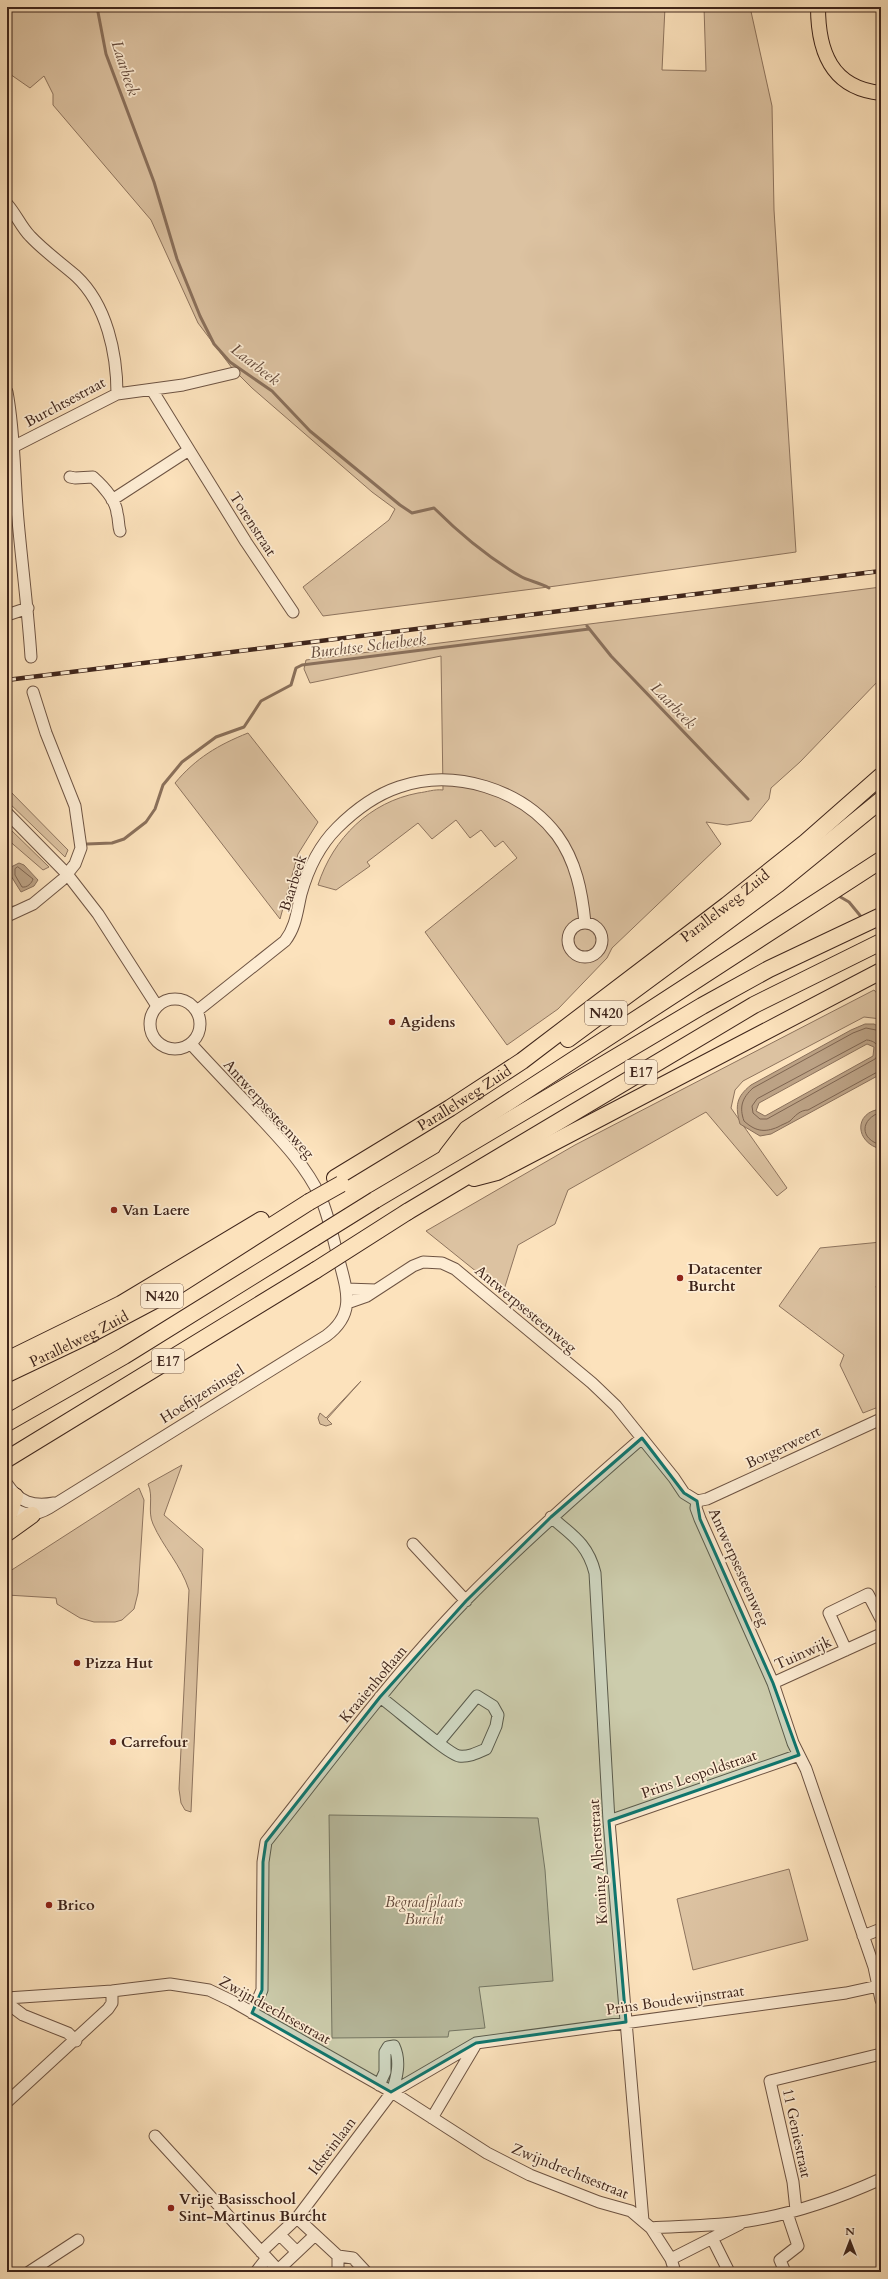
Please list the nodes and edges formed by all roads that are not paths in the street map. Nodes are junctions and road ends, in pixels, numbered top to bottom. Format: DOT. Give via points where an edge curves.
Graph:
graph roads {
  1 [pos="818,7"];
  2 [pos="824,7"];
  3 [pos="881,84"];
  4 [pos="881,93"];
  5 [pos="7,204"];
  6 [pos="234,373"];
  7 [pos="152,390"];
  8 [pos="7,392"];
  9 [pos="117,394"];
  10 [pos="10,449"];
  11 [pos="189,450"];
  12 [pos="70,476"];
  13 [pos="112,500"];
  14 [pos="7,515"];
  15 [pos="18,519"];
  16 [pos="120,531"];
  17 [pos="28,608"];
  18 [pos="294,612"];
  19 [pos="7,615"];
  20 [pos="31,657"];
  21 [pos="33,692"];
  22 [pos="881,776"];
  23 [pos="881,800"];
  24 [pos="7,813"];
  25 [pos="811,847"];
  26 [pos="881,860"];
  27 [pos="65,877"];
  28 [pos="7,916"];
  29 [pos="881,916"];
  30 [pos="585,923"];
  31 [pos="881,942"];
  32 [pos="881,971"];
  33 [pos="157,1006"];
  34 [pos="197,1011"];
  35 [pos="191,1044"];
  36 [pos="442,1162"];
  37 [pos="451,1184"];
  38 [pos="307,1199"];
  39 [pos="346,1289"];
  40 [pos="377,1290"];
  41 [pos="348,1303"];
  42 [pos="7,1360"];
  43 [pos="7,1374"];
  44 [pos="881,1419"];
  45 [pos="7,1423"];
  46 [pos="642,1438"];
  47 [pos="13,1455"];
  48 [pos="697,1501"];
  49 [pos="10,1502"];
  50 [pos="60,1502"];
  51 [pos="32,1515"];
  52 [pos="551,1517"];
  53 [pos="7,1533"];
  54 [pos="413,1544"];
  55 [pos="466,1601"];
  56 [pos="881,1619"];
  57 [pos="881,1634"];
  58 [pos="846,1650"];
  59 [pos="773,1683"];
  60 [pos="380,1697"];
  61 [pos="438,1743"];
  62 [pos="799,1755"];
  63 [pos="610,1821"];
  64 [pos="881,1930"];
  65 [pos="863,1936"];
  66 [pos="878,1986"];
  67 [pos="112,1991"];
  68 [pos="7,1998"];
  69 [pos="881,2000"];
  70 [pos="7,2003"];
  71 [pos="252,2013"];
  72 [pos="626,2022"];
  73 [pos="76,2041"];
  74 [pos="476,2043"];
  75 [pos="881,2054"];
  76 [pos="379,2085"];
  77 [pos="392,2092"];
  78 [pos="7,2102"];
  79 [pos="432,2118"];
  80 [pos="155,2136"];
  81 [pos="881,2179"];
  82 [pos="792,2212"];
  83 [pos="297,2218"];
  84 [pos="747,2221"];
  85 [pos="647,2224"];
  86 [pos="280,2235"];
  87 [pos="314,2236"];
  88 [pos="712,2238"];
  89 [pos="78,2240"];
  90 [pos="297,2252"];
  91 [pos="264,2255"];
  92 [pos="338,2256"];
  93 [pos="671,2259"];
  94 [pos="29,2272"];
  95 [pos="256,2272"];
  96 [pos="338,2272"];
  97 [pos="366,2272"];
  98 [pos="676,2272"];
  99 [pos="729,2272"];
  100 [pos="785,2272"];
  1 -- 4 [label="main road" via="820,42 832,67 848,82 862,89"];
  2 -- 3 [label="main road" via="825,33 832,53 855,76"];
  5 -- 9 [label="street, Burchtsestraat" via="29,236 76,276 94,299 105,321 112,348"];
  6 -- 7 [label="street"];
  7 -- 9 [label="street"];
  7 -- 11 [label="street, Torenstraat"];
  8 -- 10 [label="street"];
  9 -- 10 [label="street, Burchtsestraat"];
  10 -- 15 [label="street"];
  11 -- 13 [label="street"];
  11 -- 18 [label="street, Torenstraat" via="246,542"];
  12 -- 13 [label="street" via="92,476"];
  13 -- 16 [label="street" via="118,512"];
  14 -- 15 [label="street"];
  15 -- 17 [label="street"];
  17 -- 19 [label="street"];
  17 -- 20 [label="street"];
  21 -- 27 [label="street" via="46,734 75,806 81,848 75,864"];
  22 -- 25 [label="highway, Parallelweg Zuid"];
  23 -- 25 [label="highway, Parallelweg Zuid"];
  24 -- 27 [label="street"];
  25 -- 38 [label="highway, Parallelweg Zuid / N420, bridge" via="621,1002 520,1074"];
  26 -- 36 [label="highway" via="467,1129"];
  27 -- 28 [label="street" via="33,904"];
  27 -- 33 [label="street" via="98,914"];
  29 -- 36 [label="highway, E17" via="769,969 702,1006"];
  30 -- 34 [label="street, Baarbeek" via="580,885 566,850 557,835 536,815 511,797 475,783 437,780 399,787 365,804 336,829 313,859 301,895 296,921 285,942"];
  31 -- 37 [label="highway, E17" via="754,1005"];
  32 -- 37 [label="highway" via="497,1172"];
  33 -- 34 [label="street" via="168,1000 180,999"];
  33 -- 35 [label="street" via="149,1024 154,1039 163,1047 172,1050"];
  34 -- 35 [label="street" via="200,1030"];
  35 -- 39 [label="street, Antwerpsesteenweg" via="276,1134 308,1175 324,1206"];
  36 -- 45 [label="highway, E17, bridge" via="375,1200 124,1356"];
  37 -- 47 [label="highway, E17, bridge" via="316,1270"];
  38 -- 42 [label="highway, Parallelweg Zuid / N420" via="128,1300"];
  38 -- 43 [label="highway, Parallelweg Zuid / N420" via="157,1299"];
  39 -- 40 [label="street"];
  39 -- 41 [label="street, Antwerpsesteenweg"];
  40 -- 41 [label="street, Antwerpsesteenweg"];
  40 -- 46 [label="street, Antwerpsesteenweg" via="423,1262 442,1263 455,1270 592,1382"];
  41 -- 50 [label="street, Hoefijzersingel" via="340,1323 326,1336"];
  44 -- 48 [label="street, Borgerweert"];
  46 -- 48 [label="street, Antwerpsesteenweg" via="684,1493"];
  46 -- 52 [label="street, Kraaienhoflaan"];
  48 -- 59 [label="street, Antwerpsesteenweg" via="696,1508 700,1519"];
  49 -- 50 [label="street, Hoefijzersingel" via="34,1505"];
  49 -- 51 [label="street, Hoefijzersingel" via="25,1514"];
  50 -- 51 [label="street, Hoefijzersingel" via="40,1514"];
  51 -- 53 [label="highway"];
  52 -- 55 [label="street, Kraaienhoflaan"];
  52 -- 63 [label="street, Koning Albertstraat" via="580,1543 591,1557 595,1573"];
  54 -- 55 [label="street"];
  55 -- 60 [label="street, Kraaienhoflaan"];
  56 -- 58 [label="street, Tuinwijk" via="868,1594 829,1613"];
  57 -- 58 [label="street, Tuinwijk"];
  58 -- 59 [label="street, Tuinwijk"];
  59 -- 62 [label="street, Antwerpsesteenweg"];
  60 -- 61 [label="street"];
  60 -- 71 [label="street, Kraaienhoflaan" via="266,1842 263,1862 262,1990"];
  61 -- 61 [label="street" via="457,1756 470,1756 486,1749 498,1715 493,1706 477,1696"];
  62 -- 63 [label="street, Prins Leopoldstraat"];
  62 -- 65 [label="street, Antwerpsesteenweg"];
  63 -- 72 [label="street, Koning Albertstraat"];
  64 -- 65 [label="street"];
  65 -- 66 [label="street, Antwerpsesteenweg"];
  66 -- 69 [label="street, Antwerpsesteenweg"];
  66 -- 72 [label="street, Prins Boudewijnstraat" via="846,1993"];
  67 -- 68 [label="street, Zwijndrechtsestraat"];
  67 -- 71 [label="street, Zwijndrechtsestraat" via="170,1984 209,1990"];
  67 -- 73 [label="street" via="112,2003 108,2009"];
  70 -- 73 [label="street" via="23,2015 68,2033"];
  71 -- 76 [label="street, Zwijndrechtsestraat"];
  72 -- 74 [label="street, Prins Boudewijnstraat"];
  72 -- 85 [label="street, Koning Albertstraat"];
  73 -- 78 [label="street"];
  74 -- 77 [label="street, Prins Boudewijnstraat"];
  74 -- 79 [label="street"];
  75 -- 82 [label="street, 11 Geniestraat" via="770,2081 793,2182"];
  76 -- 77 [label="street, Zwijndrechtsestraat"];
  76 -- 77 [label="street" via="385,2072 385,2052 388,2047 394,2046 398,2073"];
  77 -- 79 [label="street, Zwijndrechtsestraat"];
  77 -- 83 [label="street, Idsteinlaan"];
  79 -- 85 [label="street, Zwijndrechtsestraat" via="487,2153 530,2175 599,2202 631,2211"];
  80 -- 91 [label="street"];
  81 -- 82 [label="street" via="848,2194"];
  82 -- 84 [label="street"];
  82 -- 100 [label="street" via="798,2246 780,2260"];
  83 -- 86 [label="street, Idsteinlaan"];
  83 -- 87 [label="street"];
  84 -- 85 [label="street"];
  84 -- 88 [label="street"];
  85 -- 93 [label="street, Zwijndrechtsestraat"];
  86 -- 90 [label="street"];
  86 -- 91 [label="street, Idsteinlaan"];
  87 -- 90 [label="street"];
  87 -- 92 [label="street"];
  88 -- 93 [label="street"];
  88 -- 99 [label="street"];
  89 -- 94 [label="street"];
  90 -- 91 [label="street" via="278,2270"];
  91 -- 95 [label="street, Idsteinlaan"];
  92 -- 96 [label="street"];
  92 -- 97 [label="street" via="353,2258"];
  93 -- 98 [label="street, Zwijndrechtsestraat"];
}
